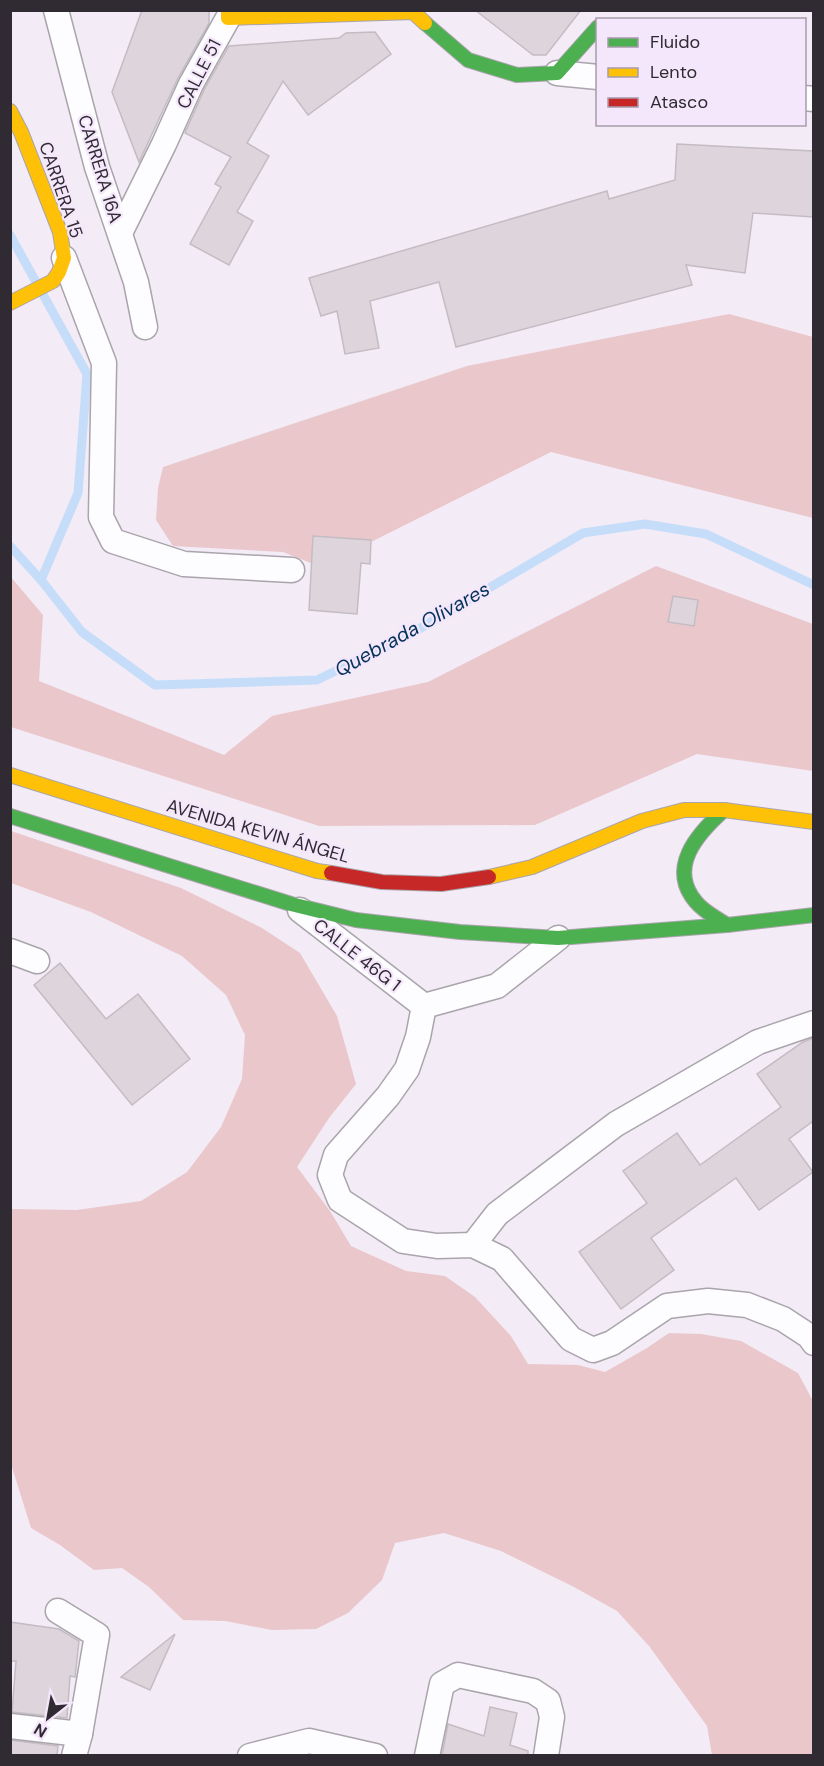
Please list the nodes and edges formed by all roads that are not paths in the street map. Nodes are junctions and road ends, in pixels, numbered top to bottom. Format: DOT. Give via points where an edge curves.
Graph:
graph roads {
  1 [pos="56,10"];
  2 [pos="413,11"];
  3 [pos="228,14"];
  4 [pos="596,28"];
  5 [pos="557,73"];
  6 [pos="596,77"];
  7 [pos="10,111"];
  8 [pos="120,233"];
  9 [pos="64,258"];
  10 [pos="10,303"];
  11 [pos="145,327"];
  12 [pos="292,570"];
  13 [pos="10,775"];
  14 [pos="724,810"];
  15 [pos="10,816"];
  16 [pos="813,822"];
  17 [pos="291,904"];
  18 [pos="813,915"];
  19 [pos="727,925"];
  20 [pos="558,938"];
  21 [pos="10,951"];
  22 [pos="37,961"];
  23 [pos="424,1006"];
  24 [pos="813,1023"];
  25 [pos="473,1245"];
  26 [pos="813,1343"];
  27 [pos="58,1611"];
  28 [pos="10,1726"];
  29 [pos="77,1745"];
  30 [pos="307,1748"];
  31 [pos="250,1755"];
  32 [pos="375,1755"];
  33 [pos="427,1755"];
  34 [pos="546,1755"];
  1 -- 8 [label="street, CARRERA 16A" via="97,167"];
  2 -- 3 [label="main road, CALLE 51"];
  2 -- 5 [label="main road" via="468,60 517,75"];
  3 -- 8 [label="street, CALLE 51"];
  4 -- 5 [label="main road"];
  5 -- 6 [label="street"];
  7 -- 9 [label="main road, CARRERA 15" via="60,232"];
  8 -- 11 [label="street, CARRERA 16A"];
  9 -- 10 [label="main road, CARRERA 15" via="53,281"];
  9 -- 12 [label="street" via="104,363 100,517 113,541 184,564"];
  13 -- 14 [label="main road, AVENIDA KEVIN ÁNGEL" via="317,870 382,882 441,884 488,877 532,867 642,820 684,810"];
  14 -- 16 [label="main road, AVENIDA KEVIN ÁNGEL"];
  14 -- 19 [label="main road" via="700,833 684,868 685,881 697,904"];
  15 -- 17 [label="main road"];
  17 -- 20 [label="main road" via="356,920"];
  17 -- 23 [label="street, CALLE 46G 1"];
  18 -- 19 [label="main road"];
  19 -- 20 [label="main road"];
  20 -- 23 [label="street" via="497,986"];
  21 -- 22 [label="street"];
  23 -- 25 [label="street" via="418,1038 406,1069 388,1096 336,1155 330,1175 340,1200 403,1241 437,1246"];
  24 -- 25 [label="street" via="758,1042 616,1124 496,1214"];
  25 -- 26 [label="street" via="502,1259 571,1339 593,1350 612,1343 667,1306 708,1301 747,1305 783,1319"];
  27 -- 29 [label="street" via="97,1635"];
  28 -- 29 [label="street"];
  30 -- 31 [label="street"];
  30 -- 32 [label="street"];
  33 -- 34 [label="street" via="442,1684 458,1675 533,1691 548,1701 552,1717"];
}
